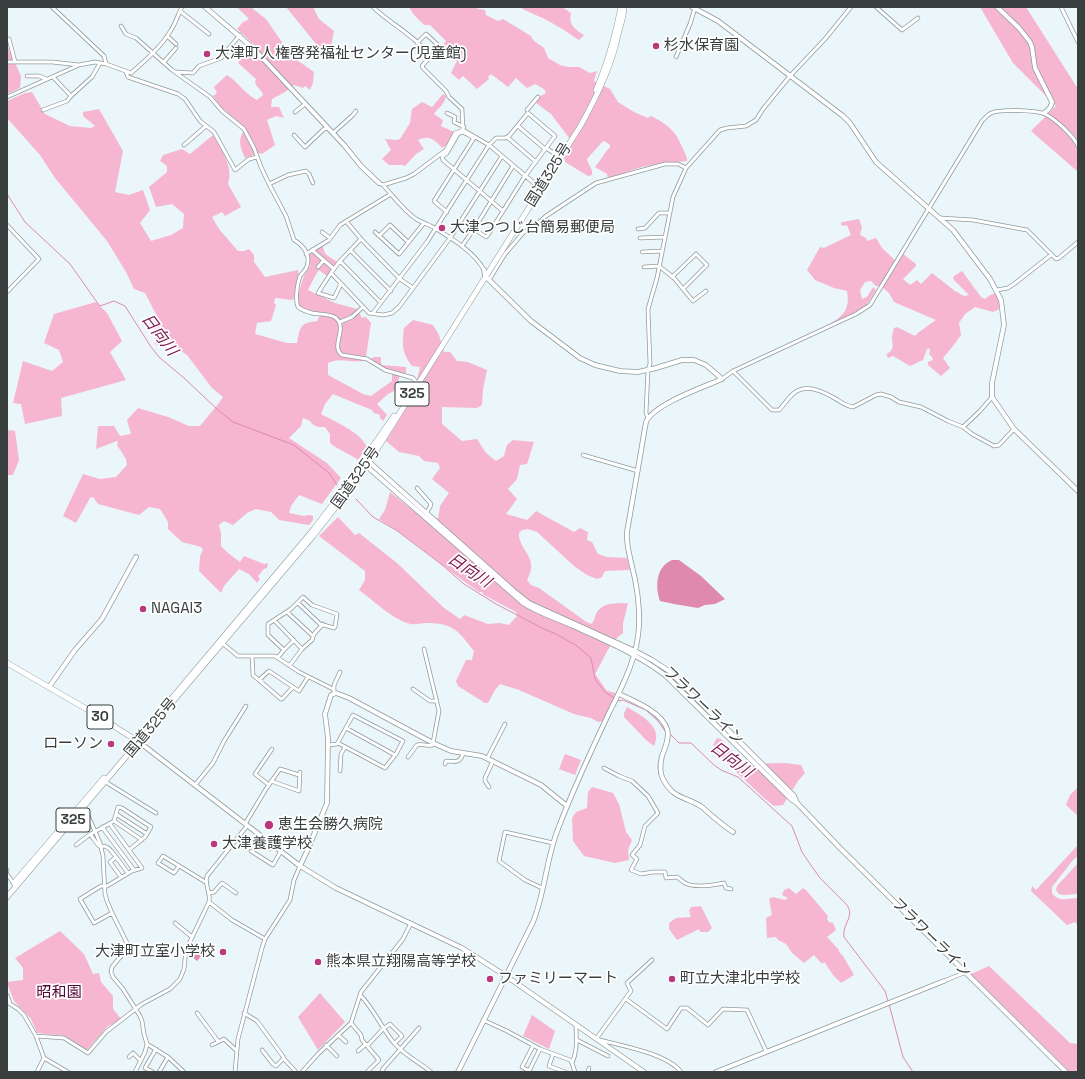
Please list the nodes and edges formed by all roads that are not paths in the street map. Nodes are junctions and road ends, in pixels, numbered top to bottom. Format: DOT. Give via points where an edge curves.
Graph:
graph roads {
  1 [pos="52,7"];
  2 [pos="204,7"];
  3 [pos="373,7"];
  4 [pos="621,7"];
  5 [pos="624,7"];
  6 [pos="851,7"];
  7 [pos="876,7"];
  8 [pos="997,7"];
  9 [pos="1061,7"];
  10 [pos="180,8"];
  11 [pos="693,8"];
  12 [pos="918,18"];
  13 [pos="121,26"];
  14 [pos="209,34"];
  15 [pos="240,35"];
  16 [pos="168,36"];
  17 [pos="9,39"];
  18 [pos="1078,42"];
  19 [pos="417,43"];
  20 [pos="176,44"];
  21 [pos="176,48"];
  22 [pos="153,53"];
  23 [pos="676,57"];
  24 [pos="429,58"];
  25 [pos="7,62"];
  26 [pos="15,62"];
  27 [pos="164,62"];
  28 [pos="100,63"];
  29 [pos="106,64"];
  30 [pos="79,65"];
  31 [pos="126,72"];
  32 [pos="176,72"];
  33 [pos="27,76"];
  34 [pos="53,76"];
  35 [pos="790,76"];
  36 [pos="46,79"];
  37 [pos="8,95"];
  38 [pos="71,96"];
  39 [pos="538,97"];
  40 [pos="305,104"];
  41 [pos="43,110"];
  42 [pos="527,110"];
  43 [pos="356,111"];
  44 [pos="296,112"];
  45 [pos="447,113"];
  46 [pos="1044,113"];
  47 [pos="206,126"];
  48 [pos="518,126"];
  49 [pos="328,128"];
  50 [pos="463,128"];
  51 [pos="332,133"];
  52 [pos="294,135"];
  53 [pos="507,137"];
  54 [pos="474,138"];
  55 [pos="479,139"];
  56 [pos="184,145"];
  57 [pos="489,146"];
  58 [pos="1078,146"];
  59 [pos="546,148"];
  60 [pos="257,156"];
  61 [pos="502,156"];
  62 [pos="559,156"];
  63 [pos="536,162"];
  64 [pos="513,166"];
  65 [pos="686,168"];
  66 [pos="454,171"];
  67 [pos="525,176"];
  68 [pos="467,181"];
  69 [pos="313,183"];
  70 [pos="269,184"];
  71 [pos="381,184"];
  72 [pos="540,188"];
  73 [pos="479,191"];
  74 [pos="391,194"];
  75 [pos="492,201"];
  76 [pos="929,208"];
  77 [pos="504,211"];
  78 [pos="447,212"];
  79 [pos="669,213"];
  80 [pos="940,218"];
  81 [pos="346,221"];
  82 [pos="424,223"];
  83 [pos="7,225"];
  84 [pos="474,228"];
  85 [pos="436,229"];
  86 [pos="638,229"];
  87 [pos="322,232"];
  88 [pos="375,232"];
  89 [pos="380,236"];
  90 [pos="664,237"];
  91 [pos="330,238"];
  92 [pos="450,238"];
  93 [pos="640,238"];
  94 [pos="361,239"];
  95 [pos="408,242"];
  96 [pos="1078,242"];
  97 [pos="462,246"];
  98 [pos="312,250"];
  99 [pos="350,250"];
  100 [pos="662,251"];
  101 [pos="642,252"];
  102 [pos="306,254"];
  103 [pos="1051,255"];
  104 [pos="324,260"];
  105 [pos="340,261"];
  106 [pos="659,266"];
  107 [pos="318,267"];
  108 [pos="644,267"];
  109 [pos="334,269"];
  110 [pos="331,274"];
  111 [pos="486,275"];
  112 [pos="672,277"];
  113 [pos="400,279"];
  114 [pos="341,284"];
  115 [pos="413,288"];
  116 [pos="683,289"];
  117 [pos="997,290"];
  118 [pos="391,291"];
  119 [pos="706,291"];
  120 [pos="7,292"];
  121 [pos="381,303"];
  122 [pos="363,307"];
  123 [pos="373,313"];
  124 [pos="340,322"];
  125 [pos="648,370"];
  126 [pos="733,372"];
  127 [pos="722,379"];
  128 [pos="416,382"];
  129 [pos="992,397"];
  130 [pos="648,418"];
  131 [pos="963,427"];
  132 [pos="1014,429"];
  133 [pos="583,455"];
  134 [pos="366,462"];
  135 [pos="638,471"];
  136 [pos="417,488"];
  137 [pos="1078,491"];
  138 [pos="425,514"];
  139 [pos="136,557"];
  140 [pos="298,603"];
  141 [pos="287,612"];
  142 [pos="274,620"];
  143 [pos="323,624"];
  144 [pos="313,636"];
  145 [pos="294,640"];
  146 [pos="221,642"];
  147 [pos="302,649"];
  148 [pos="424,649"];
  149 [pos="284,650"];
  150 [pos="634,653"];
  151 [pos="252,656"];
  152 [pos="278,657"];
  153 [pos="7,663"];
  154 [pos="290,665"];
  155 [pos="340,672"];
  156 [pos="308,677"];
  157 [pos="259,680"];
  158 [pos="49,687"];
  159 [pos="293,687"];
  160 [pos="413,688"];
  161 [pos="333,691"];
  162 [pos="618,695"];
  163 [pos="437,701"];
  164 [pos="246,706"];
  165 [pos="505,724"];
  166 [pos="346,728"];
  167 [pos="138,741"];
  168 [pos="338,743"];
  169 [pos="434,744"];
  170 [pos="328,745"];
  171 [pos="345,747"];
  172 [pos="272,749"];
  173 [pos="463,754"];
  174 [pos="395,755"];
  175 [pos="408,757"];
  176 [pos="487,759"];
  177 [pos="493,761"];
  178 [pos="445,764"];
  179 [pos="604,768"];
  180 [pos="340,771"];
  181 [pos="104,781"];
  182 [pos="270,783"];
  183 [pos="195,785"];
  184 [pos="489,787"];
  185 [pos="83,805"];
  186 [pos="567,806"];
  187 [pos="156,812"];
  188 [pos="116,814"];
  189 [pos="114,821"];
  190 [pos="110,824"];
  191 [pos="246,825"];
  192 [pos="102,827"];
  193 [pos="96,831"];
  194 [pos="733,832"];
  195 [pos="90,834"];
  196 [pos="147,834"];
  197 [pos="142,840"];
  198 [pos="256,841"];
  199 [pos="553,843"];
  200 [pos="76,845"];
  201 [pos="101,846"];
  202 [pos="274,847"];
  203 [pos="129,850"];
  204 [pos="251,851"];
  205 [pos="281,852"];
  206 [pos="116,858"];
  207 [pos="179,866"];
  208 [pos="300,866"];
  209 [pos="134,870"];
  210 [pos="7,872"];
  211 [pos="128,873"];
  212 [pos="121,877"];
  213 [pos="207,883"];
  214 [pos="14,884"];
  215 [pos="105,886"];
  216 [pos="542,888"];
  217 [pos="731,889"];
  218 [pos="7,892"];
  219 [pos="209,893"];
  220 [pos="236,893"];
  221 [pos="7,897"];
  222 [pos="210,902"];
  223 [pos="112,913"];
  224 [pos="175,923"];
  225 [pos="411,923"];
  226 [pos="192,937"];
  227 [pos="265,939"];
  228 [pos="652,960"];
  229 [pos="966,972"];
  230 [pos="506,976"];
  231 [pos="944,981"];
  232 [pos="7,995"];
  233 [pos="360,995"];
  234 [pos="626,998"];
  235 [pos="9,1003"];
  236 [pos="135,1009"];
  237 [pos="197,1013"];
  238 [pos="244,1013"];
  239 [pos="483,1020"];
  240 [pos="351,1023"];
  241 [pos="576,1025"];
  242 [pos="383,1028"];
  243 [pos="418,1028"];
  244 [pos="338,1035"];
  245 [pos="36,1036"];
  246 [pos="596,1039"];
  247 [pos="577,1040"];
  248 [pos="218,1041"];
  249 [pos="346,1042"];
  250 [pos="395,1043"];
  251 [pos="147,1044"];
  252 [pos="212,1045"];
  253 [pos="326,1045"];
  254 [pos="367,1045"];
  255 [pos="533,1046"];
  256 [pos="156,1049"];
  257 [pos="540,1049"];
  258 [pos="262,1050"];
  259 [pos="401,1050"];
  260 [pos="237,1051"];
  261 [pos="358,1051"];
  262 [pos="766,1051"];
  263 [pos="553,1054"];
  264 [pos="337,1056"];
  265 [pos="608,1056"];
  266 [pos="129,1057"];
  267 [pos="168,1057"];
  268 [pos="44,1058"];
  269 [pos="284,1058"];
  270 [pos="140,1060"];
  271 [pos="379,1060"];
  272 [pos="572,1063"];
  273 [pos="386,1066"];
  274 [pos="37,1072"];
  275 [pos="68,1072"];
  276 [pos="135,1072"];
  277 [pos="153,1072"];
  278 [pos="160,1072"];
  279 [pos="184,1072"];
  280 [pos="235,1072"];
  281 [pos="296,1072"];
  282 [pos="302,1072"];
  283 [pos="368,1072"];
  284 [pos="384,1072"];
  285 [pos="431,1072"];
  286 [pos="458,1072"];
  287 [pos="565,1072"];
  288 [pos="575,1072"];
  289 [pos="644,1072"];
  290 [pos="681,1072"];
  291 [pos="716,1072"];
  292 [pos="1066,1072"];
  1 -- 29 [label="street" via="104,56"];
  2 -- 15 [label="street"];
  3 -- 19 [label="street"];
  4 -- 62 [label="main road, 国道325号 / 325" via="604,72"];
  5 -- 62 [label="main road, 国道325号 / 325" via="616,46 604,80 582,122"];
  6 -- 35 [label="street"];
  7 -- 12 [label="street" via="902,30"];
  8 -- 46 [label="street" via="1030,42 1035,68 1052,102 1049,110"];
  9 -- 18 [label="street"];
  10 -- 14 [label="street"];
  10 -- 16 [label="street"];
  11 -- 23 [label="street" via="690,24"];
  11 -- 35 [label="street" via="718,21"];
  13 -- 22 [label="street" via="126,34 136,38"];
  15 -- 32 [label="street" via="218,60 199,66 193,73"];
  15 -- 40 [label="street"];
  16 -- 20 [label="street"];
  16 -- 22 [label="street"];
  17 -- 26 [label="street"];
  19 -- 24 [label="street"];
  19 -- 24 [label="street" via="426,34 440,47"];
  21 -- 27 [label="street"];
  22 -- 27 [label="street"];
  22 -- 31 [label="street" via="131,73"];
  24 -- 50 [label="street" via="422,66 462,109"];
  25 -- 26 [label="street"];
  26 -- 30 [label="street"];
  27 -- 32 [label="street"];
  28 -- 29 [label="street"];
  28 -- 30 [label="street"];
  28 -- 38 [label="street" via="92,77"];
  29 -- 31 [label="street"];
  30 -- 34 [label="street"];
  31 -- 47 [label="street" via="128,77 178,94"];
  32 -- 60 [label="street" via="210,97 222,112 244,129"];
  33 -- 36 [label="street" via="40,76"];
  34 -- 36 [label="street"];
  34 -- 38 [label="street"];
  35 -- 65 [label="street" via="756,120 746,126 720,130"];
  35 -- 76 [label="street" via="843,116 881,167"];
  36 -- 37 [label="street"];
  38 -- 41 [label="street" via="67,102"];
  39 -- 42 [label="street"];
  40 -- 44 [label="street"];
  40 -- 49 [label="street"];
  42 -- 48 [label="street"];
  42 -- 59 [label="street" via="555,136"];
  43 -- 51 [label="street"];
  45 -- 50 [label="street" via="455,117 454,122"];
  46 -- 58 [label="street" via="1072,136"];
  46 -- 76 [label="street" via="1013,110 996,111 987,115"];
  47 -- 56 [label="street"];
  47 -- 60 [label="street" via="214,132 235,170"];
  48 -- 53 [label="street"];
  48 -- 59 [label="street"];
  49 -- 51 [label="street"];
  49 -- 52 [label="street" via="305,147"];
  50 -- 55 [label="street"];
  50 -- 71 [label="street" via="455,133 446,150 414,174"];
  51 -- 71 [label="street"];
  53 -- 57 [label="street" via="496,138"];
  53 -- 63 [label="street"];
  54 -- 55 [label="street"];
  54 -- 66 [label="street"];
  54 -- 66 [label="street" via="460,132 442,157"];
  55 -- 57 [label="street"];
  57 -- 61 [label="street"];
  57 -- 68 [label="street"];
  59 -- 62 [label="street"];
  59 -- 63 [label="street"];
  60 -- 70 [label="street"];
  61 -- 64 [label="street"];
  61 -- 73 [label="street"];
  62 -- 72 [label="main road, 国道325号 / 325"];
  63 -- 67 [label="street"];
  64 -- 67 [label="street"];
  64 -- 75 [label="street"];
  65 -- 79 [label="street" via="672,197"];
  65 -- 111 [label="street" via="678,164 665,164 596,183 523,233"];
  66 -- 68 [label="street"];
  66 -- 78 [label="street" via="434,200"];
  67 -- 72 [label="street"];
  67 -- 77 [label="street"];
  68 -- 73 [label="street"];
  68 -- 78 [label="street"];
  69 -- 70 [label="street" via="306,170 288,174"];
  70 -- 102 [label="street" via="286,216 294,240 302,245"];
  71 -- 74 [label="street"];
  72 -- 111 [label="main road, 国道325号 / 325"];
  73 -- 75 [label="street"];
  73 -- 92 [label="street"];
  74 -- 81 [label="street"];
  74 -- 82 [label="street" via="404,209"];
  75 -- 77 [label="street"];
  75 -- 84 [label="street"];
  76 -- 80 [label="street"];
  76 -- 126 [label="street" via="874,300 866,309"];
  77 -- 84 [label="street" via="486,237"];
  78 -- 85 [label="street"];
  79 -- 86 [label="street" via="659,213 645,228"];
  79 -- 90 [label="street"];
  80 -- 103 [label="street" via="973,220 1027,230"];
  80 -- 117 [label="street" via="953,230"];
  81 -- 91 [label="street"];
  81 -- 94 [label="street"];
  82 -- 85 [label="street"];
  82 -- 95 [label="street"];
  83 -- 120 [label="street" via="39,259"];
  84 -- 97 [label="street"];
  85 -- 92 [label="street"];
  85 -- 113 [label="street"];
  87 -- 91 [label="street"];
  88 -- 89 [label="street"];
  89 -- 95 [label="street" via="390,225"];
  89 -- 95 [label="street" via="399,254"];
  90 -- 93 [label="street"];
  90 -- 100 [label="street"];
  91 -- 98 [label="street"];
  92 -- 97 [label="street"];
  92 -- 115 [label="street"];
  94 -- 99 [label="street"];
  94 -- 113 [label="street"];
  96 -- 103 [label="street" via="1058,259"];
  97 -- 111 [label="street" via="478,262"];
  98 -- 102 [label="street"];
  98 -- 104 [label="street"];
  99 -- 105 [label="street"];
  99 -- 118 [label="street"];
  100 -- 101 [label="street"];
  100 -- 106 [label="street"];
  102 -- 124 [label="street" via="308,265 301,275 297,306 312,313 333,315"];
  103 -- 117 [label="street" via="1008,288"];
  104 -- 107 [label="street"];
  104 -- 109 [label="street"];
  105 -- 109 [label="street"];
  105 -- 121 [label="street"];
  106 -- 108 [label="street"];
  106 -- 112 [label="street"];
  106 -- 125 [label="street" via="648,309"];
  109 -- 110 [label="street"];
  110 -- 114 [label="street"];
  110 -- 114 [label="street" via="318,294 334,298"];
  111 -- 125 [label="street" via="531,321 587,362 620,371"];
  111 -- 128 [label="main road, 国道325号 / 325"];
  111 -- 134 [label="main road, 国道325号 / 325"];
  112 -- 116 [label="street"];
  112 -- 116 [label="street" via="696,254 707,265"];
  113 -- 115 [label="street"];
  113 -- 118 [label="street"];
  114 -- 122 [label="street"];
  115 -- 123 [label="street" via="392,313"];
  116 -- 119 [label="street" via="694,301"];
  117 -- 129 [label="street" via="1002,304 1004,325 992,382"];
  118 -- 121 [label="street"];
  121 -- 123 [label="street"];
  122 -- 123 [label="street"];
  122 -- 124 [label="street" via="352,317"];
  124 -- 128 [label="street" via="337,348 340,354 367,359 385,370 412,378"];
  125 -- 127 [label="street" via="682,360 694,360 706,365"];
  125 -- 130 [label="street"];
  126 -- 127 [label="street"];
  126 -- 131 [label="street" via="772,410 779,410 794,393 805,389 825,392 846,406 853,407 881,394 899,402 921,407"];
  127 -- 130 [label="street" via="662,406"];
  128 -- 134 [label="main road, 国道325号 / 325"];
  129 -- 131 [label="street"];
  129 -- 132 [label="street"];
  130 -- 135 [label="street"];
  131 -- 132 [label="street" via="994,446 999,446"];
  132 -- 137 [label="street"];
  133 -- 135 [label="street"];
  134 -- 138 [label="street, フラワーライン"];
  134 -- 146 [label="main road, 国道325号 / 325" via="346,494 313,536"];
  135 -- 150 [label="street" via="626,540 639,611"];
  136 -- 138 [label="street" via="431,504"];
  138 -- 150 [label="street, フラワーライン" via="528,606"];
  139 -- 158 [label="street" via="102,619 75,650"];
  140 -- 141 [label="street"];
  140 -- 143 [label="street"];
  140 -- 143 [label="street" via="303,597 312,605 338,615 334,627"];
  141 -- 142 [label="street"];
  141 -- 144 [label="street"];
  142 -- 145 [label="street"];
  142 -- 149 [label="street" via="268,624 268,635"];
  143 -- 144 [label="street"];
  144 -- 147 [label="street"];
  145 -- 147 [label="street"];
  145 -- 149 [label="street"];
  146 -- 151 [label="street" via="238,656"];
  146 -- 167 [label="main road, 国道325号 / 325"];
  147 -- 154 [label="street"];
  148 -- 163 [label="street"];
  149 -- 152 [label="street"];
  150 -- 162 [label="street"];
  150 -- 229 [label="street, フラワーライン" via="665,675"];
  151 -- 152 [label="street"];
  151 -- 157 [label="street" via="252,674"];
  152 -- 154 [label="street"];
  153 -- 158 [label="main road, 30"];
  154 -- 156 [label="street"];
  155 -- 161 [label="street"];
  156 -- 159 [label="street" via="300,690"];
  156 -- 161 [label="street"];
  157 -- 159 [label="street" via="269,671"];
  157 -- 159 [label="street" via="282,700"];
  158 -- 167 [label="main road, 30"];
  160 -- 163 [label="street" via="430,701"];
  161 -- 169 [label="street"];
  161 -- 170 [label="street" via="325,714"];
  162 -- 186 [label="street"];
  162 -- 194 [label="street" via="644,705 661,719 667,728 668,735 660,768 668,788 677,796 701,807"];
  163 -- 169 [label="street" via="439,710"];
  164 -- 183 [label="street" via="213,763"];
  165 -- 176 [label="street"];
  166 -- 168 [label="street"];
  166 -- 174 [label="street"];
  166 -- 174 [label="street" via="354,714 403,741"];
  167 -- 181 [label="main road, 国道325号 / 325"];
  167 -- 183 [label="street"];
  168 -- 170 [label="street"];
  168 -- 171 [label="street"];
  169 -- 173 [label="street"];
  169 -- 175 [label="street" via="417,744"];
  170 -- 208 [label="street" via="327,803"];
  171 -- 174 [label="street" via="385,768"];
  171 -- 180 [label="street" via="341,754"];
  172 -- 182 [label="street" via="255,774"];
  173 -- 176 [label="street"];
  173 -- 178 [label="street" via="459,761"];
  176 -- 177 [label="street"];
  177 -- 184 [label="street" via="485,778"];
  177 -- 186 [label="street" via="541,784"];
  179 -- 217 [label="street" via="632,781 648,796 658,813 643,828 640,845 632,855 637,860 631,870 641,874 665,872 666,878 677,877 685,883 698,886 724,883 726,888"];
  181 -- 185 [label="main road, 国道325号 / 325"];
  181 -- 187 [label="street"];
  182 -- 182 [label="street" via="280,769 300,774 299,791"];
  182 -- 191 [label="street"];
  183 -- 191 [label="street"];
  185 -- 193 [label="street"];
  185 -- 214 [label="main road, 国道325号 / 325"];
  185 -- 221 [label="main road, 国道325号 / 325"];
  186 -- 199 [label="street"];
  188 -- 189 [label="street"];
  188 -- 196 [label="street"];
  188 -- 196 [label="street" via="118,807 130,813 151,827"];
  189 -- 190 [label="street"];
  189 -- 197 [label="street"];
  190 -- 192 [label="street"];
  190 -- 203 [label="street"];
  191 -- 202 [label="street"];
  191 -- 213 [label="street" via="210,872 206,879"];
  192 -- 193 [label="street"];
  192 -- 209 [label="street"];
  193 -- 195 [label="street"];
  193 -- 201 [label="street"];
  195 -- 200 [label="street"];
  195 -- 201 [label="street"];
  196 -- 197 [label="street"];
  197 -- 203 [label="street"];
  198 -- 202 [label="street" via="270,849"];
  199 -- 216 [label="street"];
  199 -- 216 [label="street" via="505,832 499,861 520,877"];
  201 -- 206 [label="street" via="109,847"];
  201 -- 215 [label="street"];
  202 -- 205 [label="street"];
  203 -- 209 [label="street" via="142,868"];
  204 -- 205 [label="street" via="273,865"];
  205 -- 208 [label="street"];
  206 -- 211 [label="street"];
  206 -- 212 [label="street" via="110,862"];
  207 -- 207 [label="street" via="163,856 158,864 174,873"];
  207 -- 213 [label="street"];
  208 -- 225 [label="street" via="336,888"];
  208 -- 227 [label="street" via="290,900"];
  209 -- 211 [label="street"];
  210 -- 214 [label="street"];
  211 -- 212 [label="street"];
  212 -- 215 [label="street"];
  213 -- 219 [label="street"];
  214 -- 218 [label="main road, 国道325号 / 325"];
  215 -- 223 [label="street" via="105,894"];
  215 -- 223 [label="street" via="80,899 94,923"];
  216 -- 230 [label="street" via="536,914"];
  219 -- 220 [label="street" via="214,892 222,883"];
  219 -- 222 [label="street"];
  222 -- 226 [label="street"];
  222 -- 227 [label="street" via="232,920"];
  223 -- 236 [label="street" via="123,932 127,947 111,972"];
  224 -- 226 [label="street"];
  225 -- 230 [label="street" via="462,948"];
  225 -- 233 [label="street" via="403,939"];
  226 -- 236 [label="street" via="186,950 180,979 170,989"];
  227 -- 238 [label="street"];
  228 -- 234 [label="street" via="627,983 631,992"];
  229 -- 231 [label="street"];
  229 -- 292 [label="street, フラワーライン"];
  230 -- 239 [label="street"];
  230 -- 241 [label="street"];
  231 -- 262 [label="street"];
  232 -- 235 [label="street"];
  233 -- 240 [label="street"];
  233 -- 242 [label="street"];
  234 -- 246 [label="street"];
  234 -- 262 [label="street" via="667,1029 681,1008 687,1008 708,1025 723,1009 747,1010"];
  235 -- 245 [label="street" via="24,1015"];
  236 -- 245 [label="street" via="106,1032 88,1053 64,1038"];
  236 -- 251 [label="street" via="142,1021"];
  237 -- 248 [label="street"];
  238 -- 260 [label="street"];
  238 -- 269 [label="street" via="257,1021"];
  239 -- 255 [label="street"];
  239 -- 286 [label="street"];
  240 -- 244 [label="street"];
  240 -- 254 [label="street"];
  241 -- 246 [label="street"];
  241 -- 247 [label="street"];
  242 -- 250 [label="street"];
  242 -- 250 [label="street" via="390,1024 402,1036"];
  242 -- 254 [label="street"];
  243 -- 259 [label="street"];
  244 -- 249 [label="street"];
  244 -- 253 [label="street"];
  245 -- 268 [label="street"];
  246 -- 289 [label="street"];
  246 -- 290 [label="street" via="646,1052 663,1059"];
  247 -- 265 [label="street"];
  247 -- 272 [label="street" via="576,1055"];
  248 -- 252 [label="street"];
  248 -- 260 [label="street" via="224,1039"];
  250 -- 259 [label="street"];
  251 -- 256 [label="street"];
  251 -- 270 [label="street"];
  253 -- 264 [label="street"];
  253 -- 282 [label="street"];
  254 -- 261 [label="street"];
  254 -- 271 [label="street"];
  255 -- 257 [label="street"];
  255 -- 257 [label="street" via="522,1067 530,1071"];
  256 -- 267 [label="street"];
  256 -- 277 [label="street" via="145,1068"];
  257 -- 263 [label="street"];
  258 -- 269 [label="street" via="276,1066"];
  259 -- 273 [label="street"];
  259 -- 285 [label="street"];
  260 -- 280 [label="street"];
  262 -- 291 [label="street"];
  263 -- 272 [label="street"];
  263 -- 287 [label="street" via="549,1066"];
  266 -- 270 [label="street" via="133,1053"];
  267 -- 278 [label="street"];
  267 -- 279 [label="street"];
  268 -- 274 [label="street"];
  268 -- 275 [label="street"];
  269 -- 281 [label="street"];
  270 -- 276 [label="street"];
  271 -- 273 [label="street"];
  271 -- 283 [label="street"];
  272 -- 288 [label="street"];
  273 -- 284 [label="street" via="382,1070"];
}
